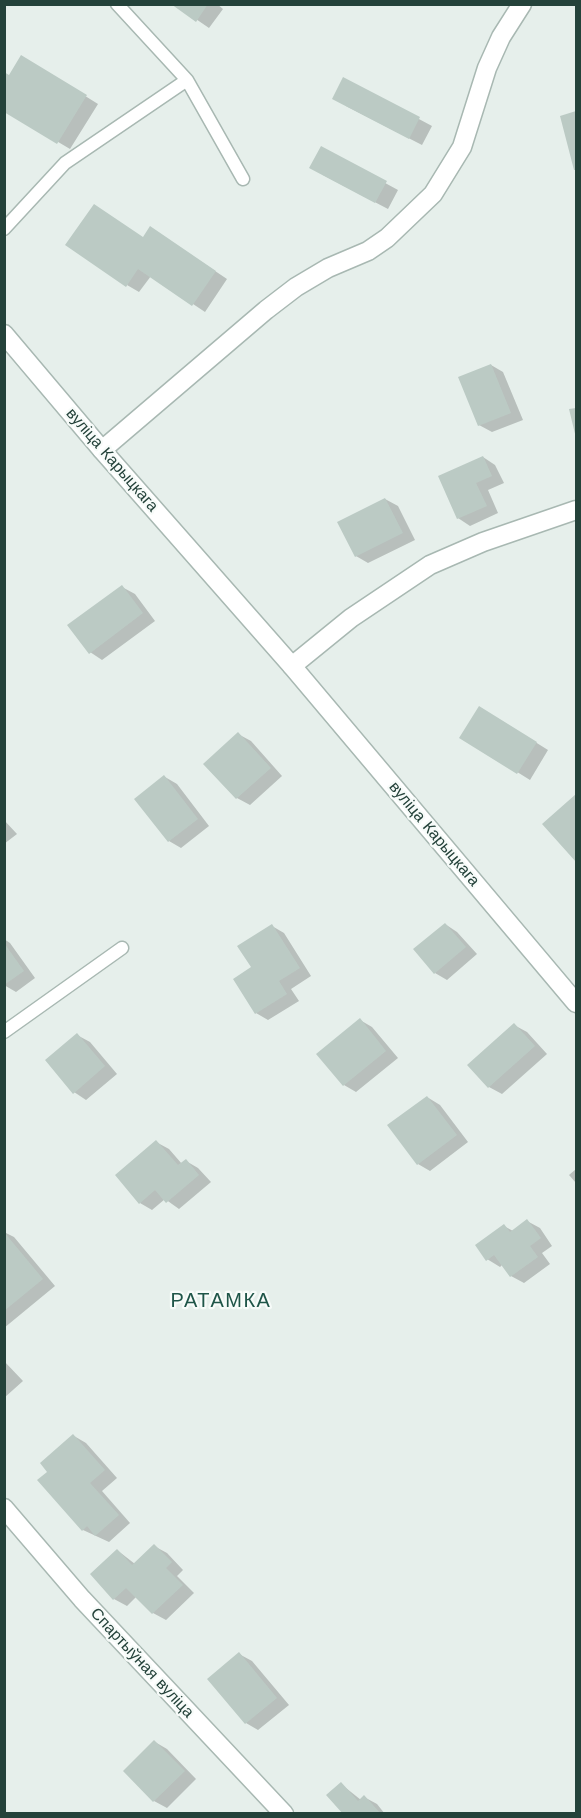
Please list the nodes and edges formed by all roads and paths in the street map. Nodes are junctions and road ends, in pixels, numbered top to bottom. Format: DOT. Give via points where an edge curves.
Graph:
graph roads {
  1 [pos="117,4"];
  2 [pos="522,4"];
  3 [pos="187,81"];
  4 [pos="243,179"];
  5 [pos="4,229"];
  6 [pos="4,334"];
  7 [pos="102,450"];
  8 [pos="576,510"];
  9 [pos="292,666"];
  10 [pos="122,948"];
  11 [pos="576,1003"];
  12 [pos="4,1032"];
  13 [pos="4,1508"];
  14 [pos="284,1814"];
  1 -- 3 [label="lane"];
  2 -- 7 [label="street" via="487,68 462,147 433,194 378,244 296,287 266,309"];
  3 -- 4 [label="lane"];
  3 -- 5 [label="lane" via="65,163"];
  6 -- 7 [label="street, вуліца Карыцкага"];
  7 -- 9 [label="street, вуліца Карыцкага"];
  8 -- 9 [label="street" via="483,542 430,566 351,618"];
  9 -- 11 [label="street, вуліца Карыцкага"];
  10 -- 12 [label="lane"];
  13 -- 14 [label="street, Спартыўная вуліца" via="82,1599"];
}
